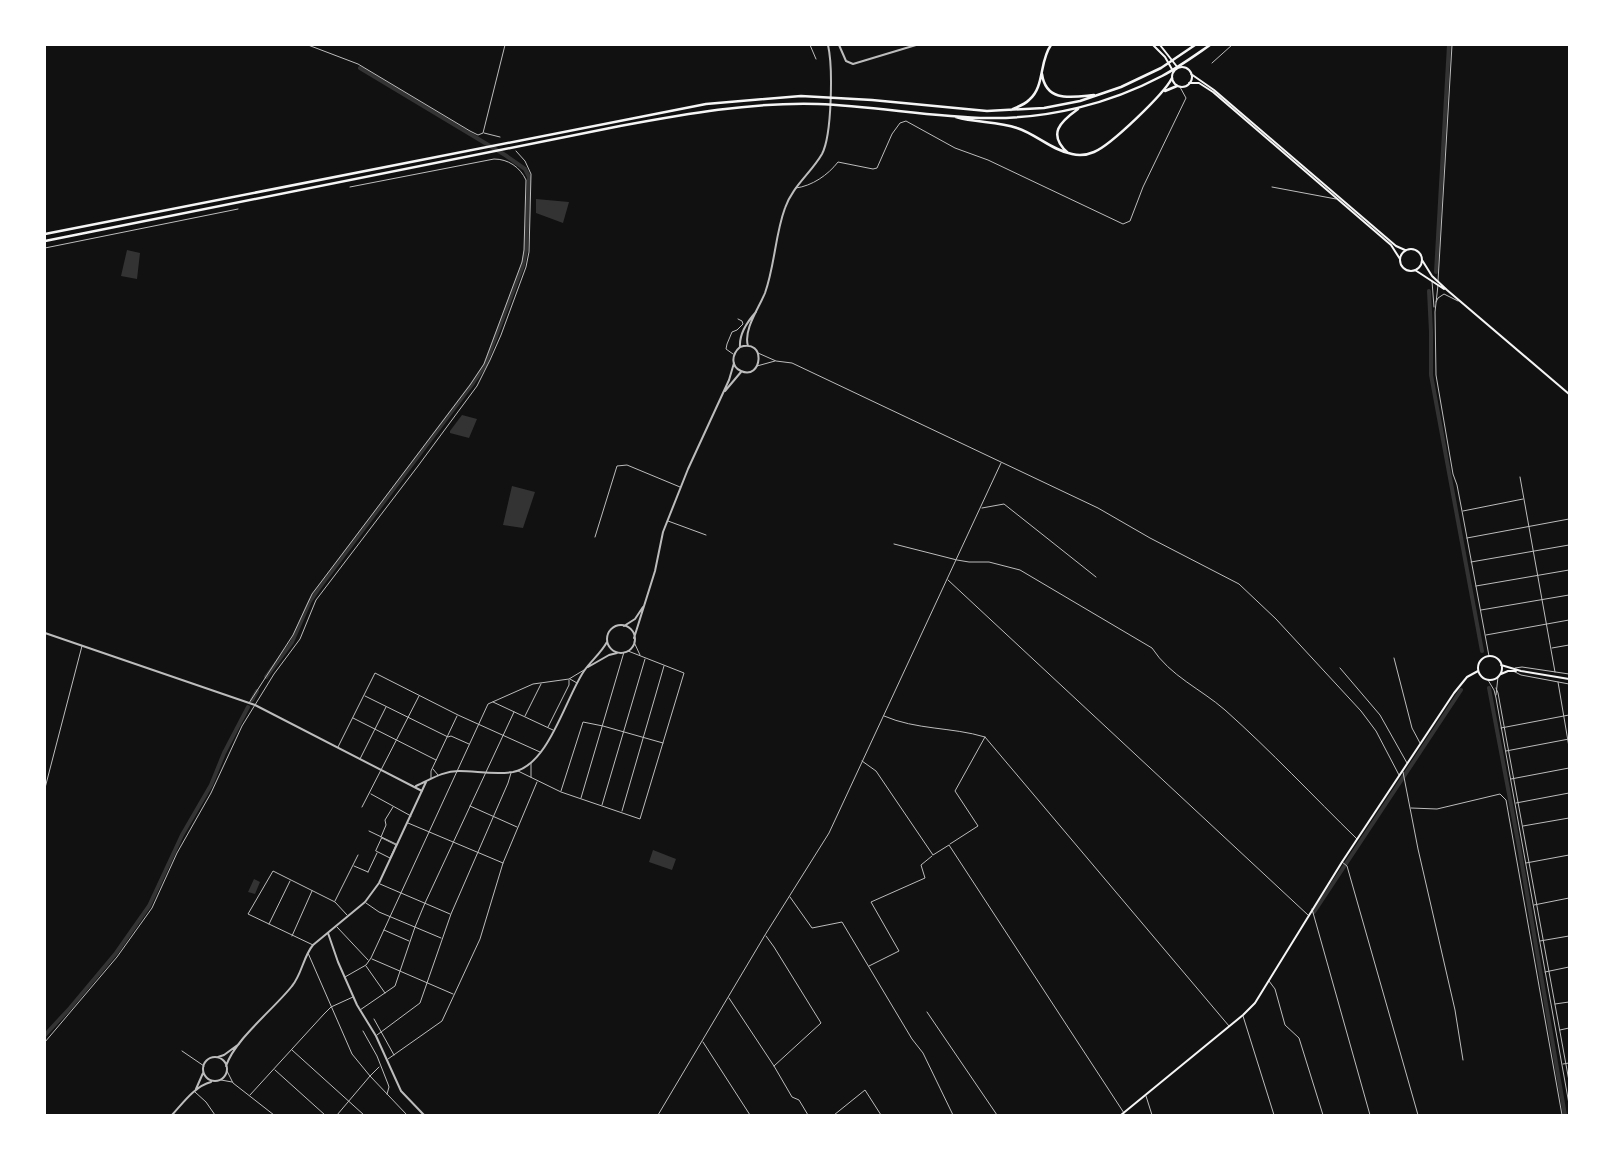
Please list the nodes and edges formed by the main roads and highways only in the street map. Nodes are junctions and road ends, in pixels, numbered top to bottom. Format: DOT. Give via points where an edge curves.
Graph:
graph roads {
  1 [pos="1051,45"];
  2 [pos="1153,45"];
  3 [pos="1160,45"];
  4 [pos="1194,45"];
  5 [pos="1210,45"];
  6 [pos="1178,68"];
  7 [pos="1042,70"];
  8 [pos="1173,72"];
  9 [pos="1191,74"];
  10 [pos="1172,78"];
  11 [pos="1189,83"];
  12 [pos="1179,86"];
  13 [pos="1163,91"];
  14 [pos="1103,94"];
  15 [pos="1081,107"];
  16 [pos="1008,111"];
  17 [pos="950,115"];
  18 [pos="1070,154"];
  19 [pos="45,234"];
  20 [pos="45,241"];
  21 [pos="1405,250"];
  22 [pos="1400,259"];
  23 [pos="1422,260"];
  24 [pos="1414,270"];
  25 [pos="1438,283"];
  26 [pos="1569,394"];
  27 [pos="1501,665"];
  28 [pos="1513,670"];
  29 [pos="1478,671"];
  30 [pos="1499,676"];
  31 [pos="1569,679"];
  32 [pos="1123,1114"];
  1 -- 7 [label="highway" via="1044,57"];
  2 -- 8 [label="main road"];
  3 -- 6 [label="main road"];
  4 -- 14 [label="highway" via="1161,68"];
  5 -- 15 [label="highway" via="1163,76"];
  6 -- 8 [label="main road"];
  6 -- 9 [label="main road" via="1188,69"];
  7 -- 14 [label="highway" via="1048,89 1057,95"];
  7 -- 16 [label="highway" via="1031,98"];
  8 -- 10 [label="main road"];
  9 -- 11 [label="main road"];
  9 -- 21 [label="main road" via="1396,246"];
  10 -- 12 [label="main road"];
  10 -- 13 [label="highway"];
  11 -- 12 [label="main road"];
  11 -- 22 [label="main road" via="1199,83 1213,92 1391,245"];
  12 -- 13 [label="highway"];
  13 -- 18 [label="highway" via="1102,148 1088,154"];
  14 -- 16 [label="highway" via="1062,105"];
  15 -- 17 [label="highway" via="1008,118"];
  15 -- 18 [label="highway" via="1058,128 1060,143"];
  16 -- 19 [label="highway" via="792,97 706,104"];
  17 -- 18 [label="highway" via="1014,127"];
  17 -- 20 [label="highway" via="817,104 753,106 684,114"];
  21 -- 22 [label="main road"];
  21 -- 23 [label="main road" via="1415,250"];
  22 -- 24 [label="main road" via="1404,268"];
  23 -- 24 [label="main road"];
  23 -- 25 [label="main road"];
  24 -- 25 [label="main road"];
  25 -- 26 [label="main road"];
  27 -- 28 [label="main road"];
  27 -- 29 [label="main road" via="1496,658 1489,656 1480,661"];
  27 -- 30 [label="main road"];
  28 -- 30 [label="main road"];
  28 -- 31 [label="main road"];
  29 -- 30 [label="main road" via="1488,680"];
  29 -- 32 [label="main road" via="1460,684 1342,862 1255,1003"];
}
